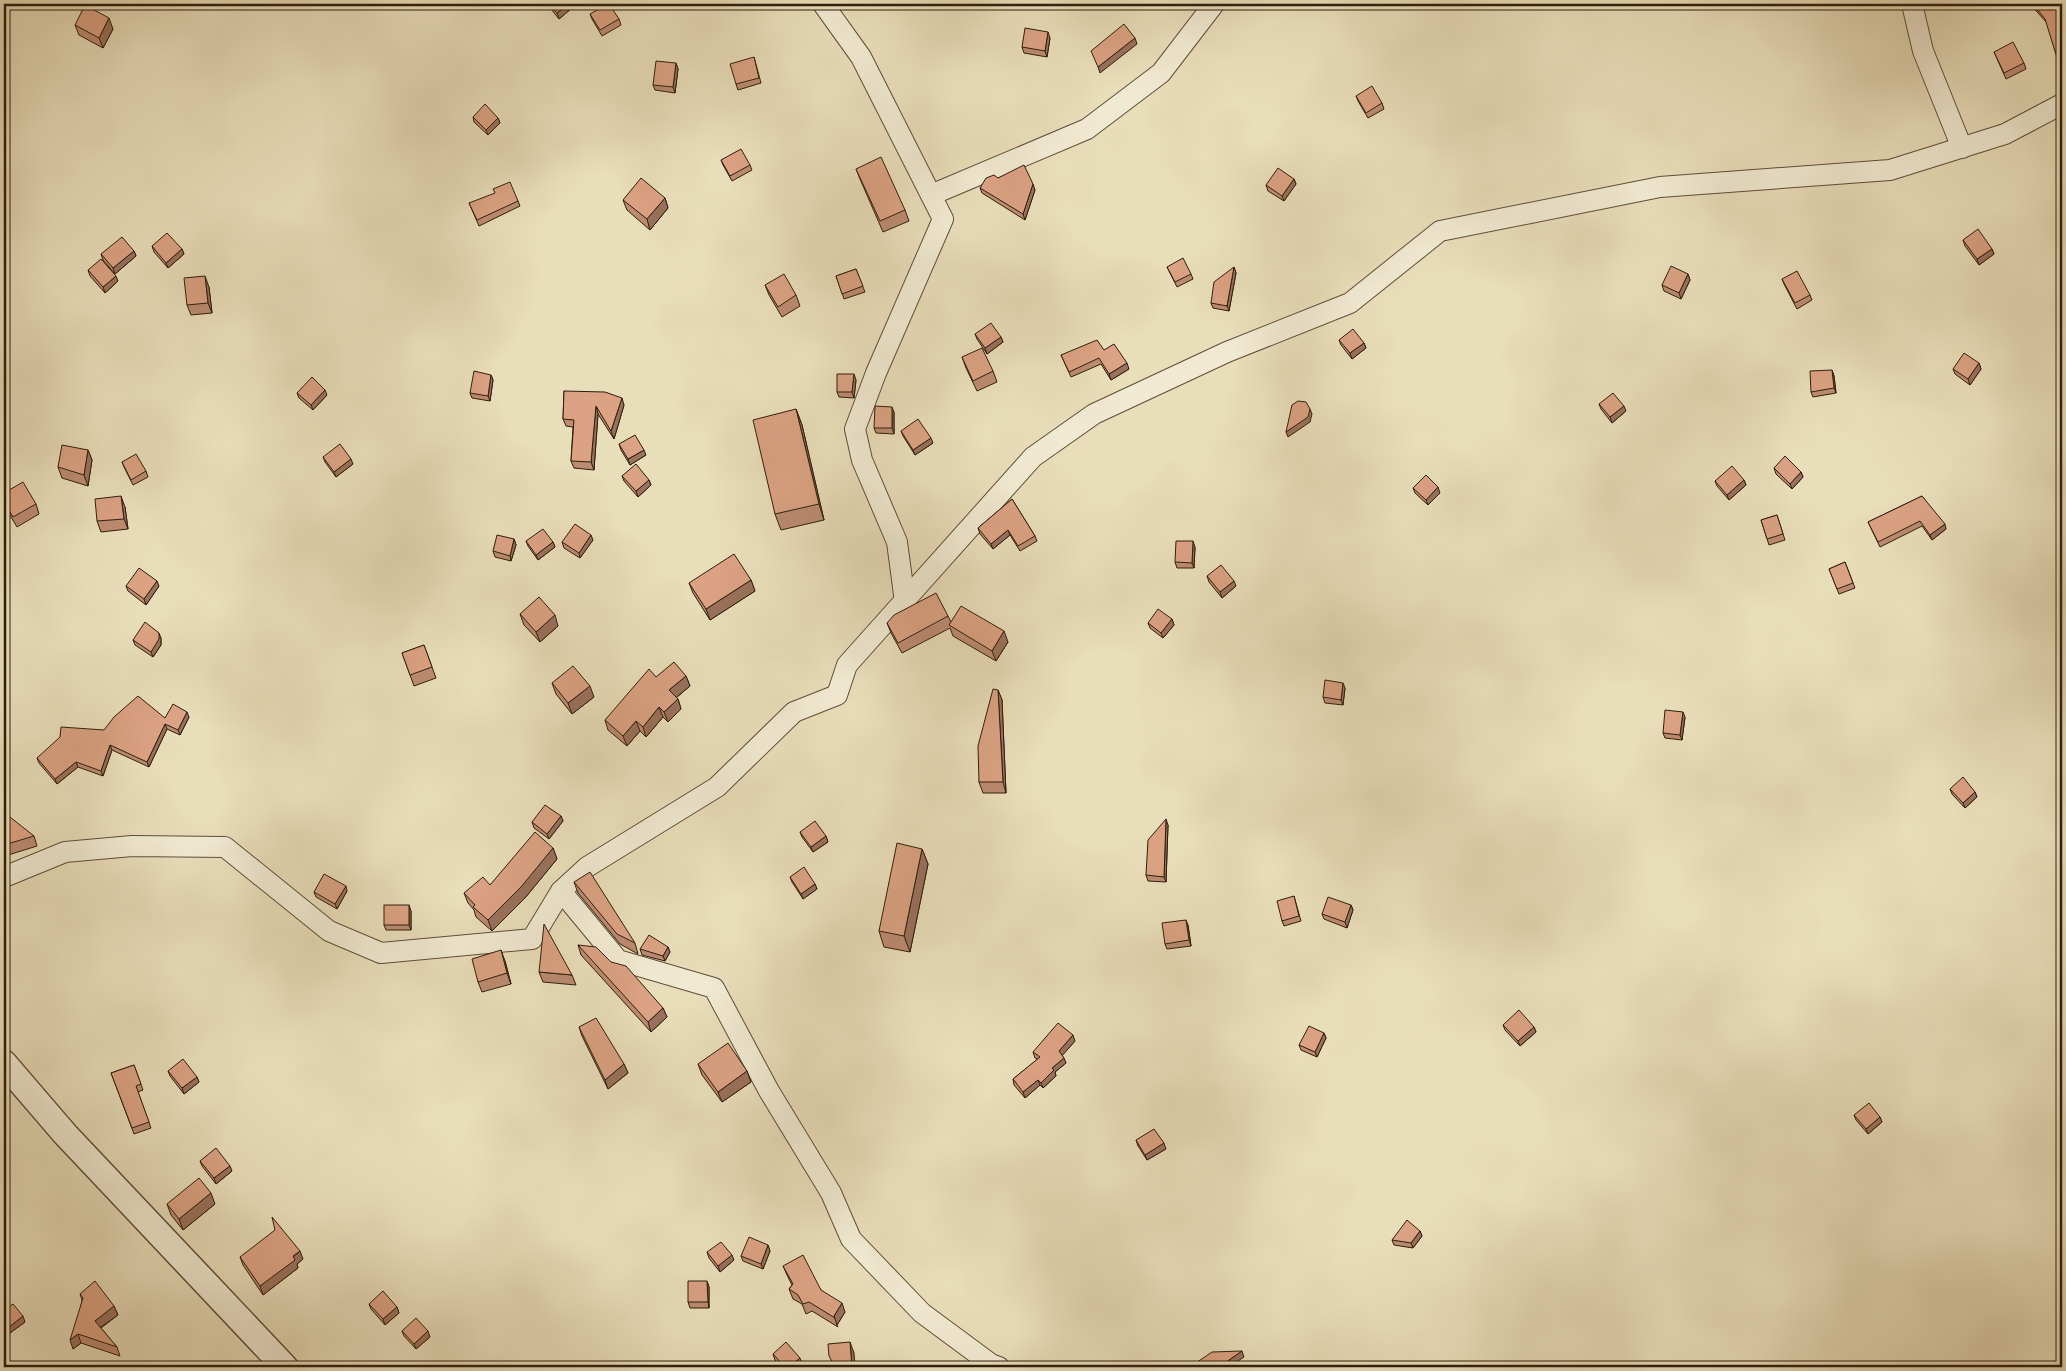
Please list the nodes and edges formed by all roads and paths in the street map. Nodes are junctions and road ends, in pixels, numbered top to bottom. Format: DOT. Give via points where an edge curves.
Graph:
graph roads {
  1 [pos="823,4"];
  2 [pos="1214,4"];
  3 [pos="1912,4"];
  4 [pos="2062,104"];
  5 [pos="1962,148"];
  6 [pos="931,195"];
  7 [pos="905,602"];
  8 [pos="4,877"];
  9 [pos="561,890"];
  10 [pos="4,1063"];
  11 [pos="994,1366"];
  12 [pos="286,1367"];
  1 -- 6 [label="street" via="862,57"];
  2 -- 6 [label="street" via="1162,73 1087,129"];
  3 -- 5 [label="street" via="1923,51"];
  4 -- 5 [label="street" via="2005,134"];
  5 -- 7 [label="street" via="1890,170 1660,187 1440,231 1350,303 1228,352 1094,414 1033,457"];
  6 -- 7 [label="street" via="943,219 855,429 862,460 897,542"];
  7 -- 9 [label="street" via="847,665 837,695 794,712 717,787 587,867"];
  8 -- 9 [label="street" via="65,852 132,846 225,847 329,931 381,953 532,939"];
  9 -- 11 [label="street" via="618,960 714,988 769,1091 831,1193 851,1239 922,1313"];
  10 -- 12 [label="street" via="65,1134"];
}
